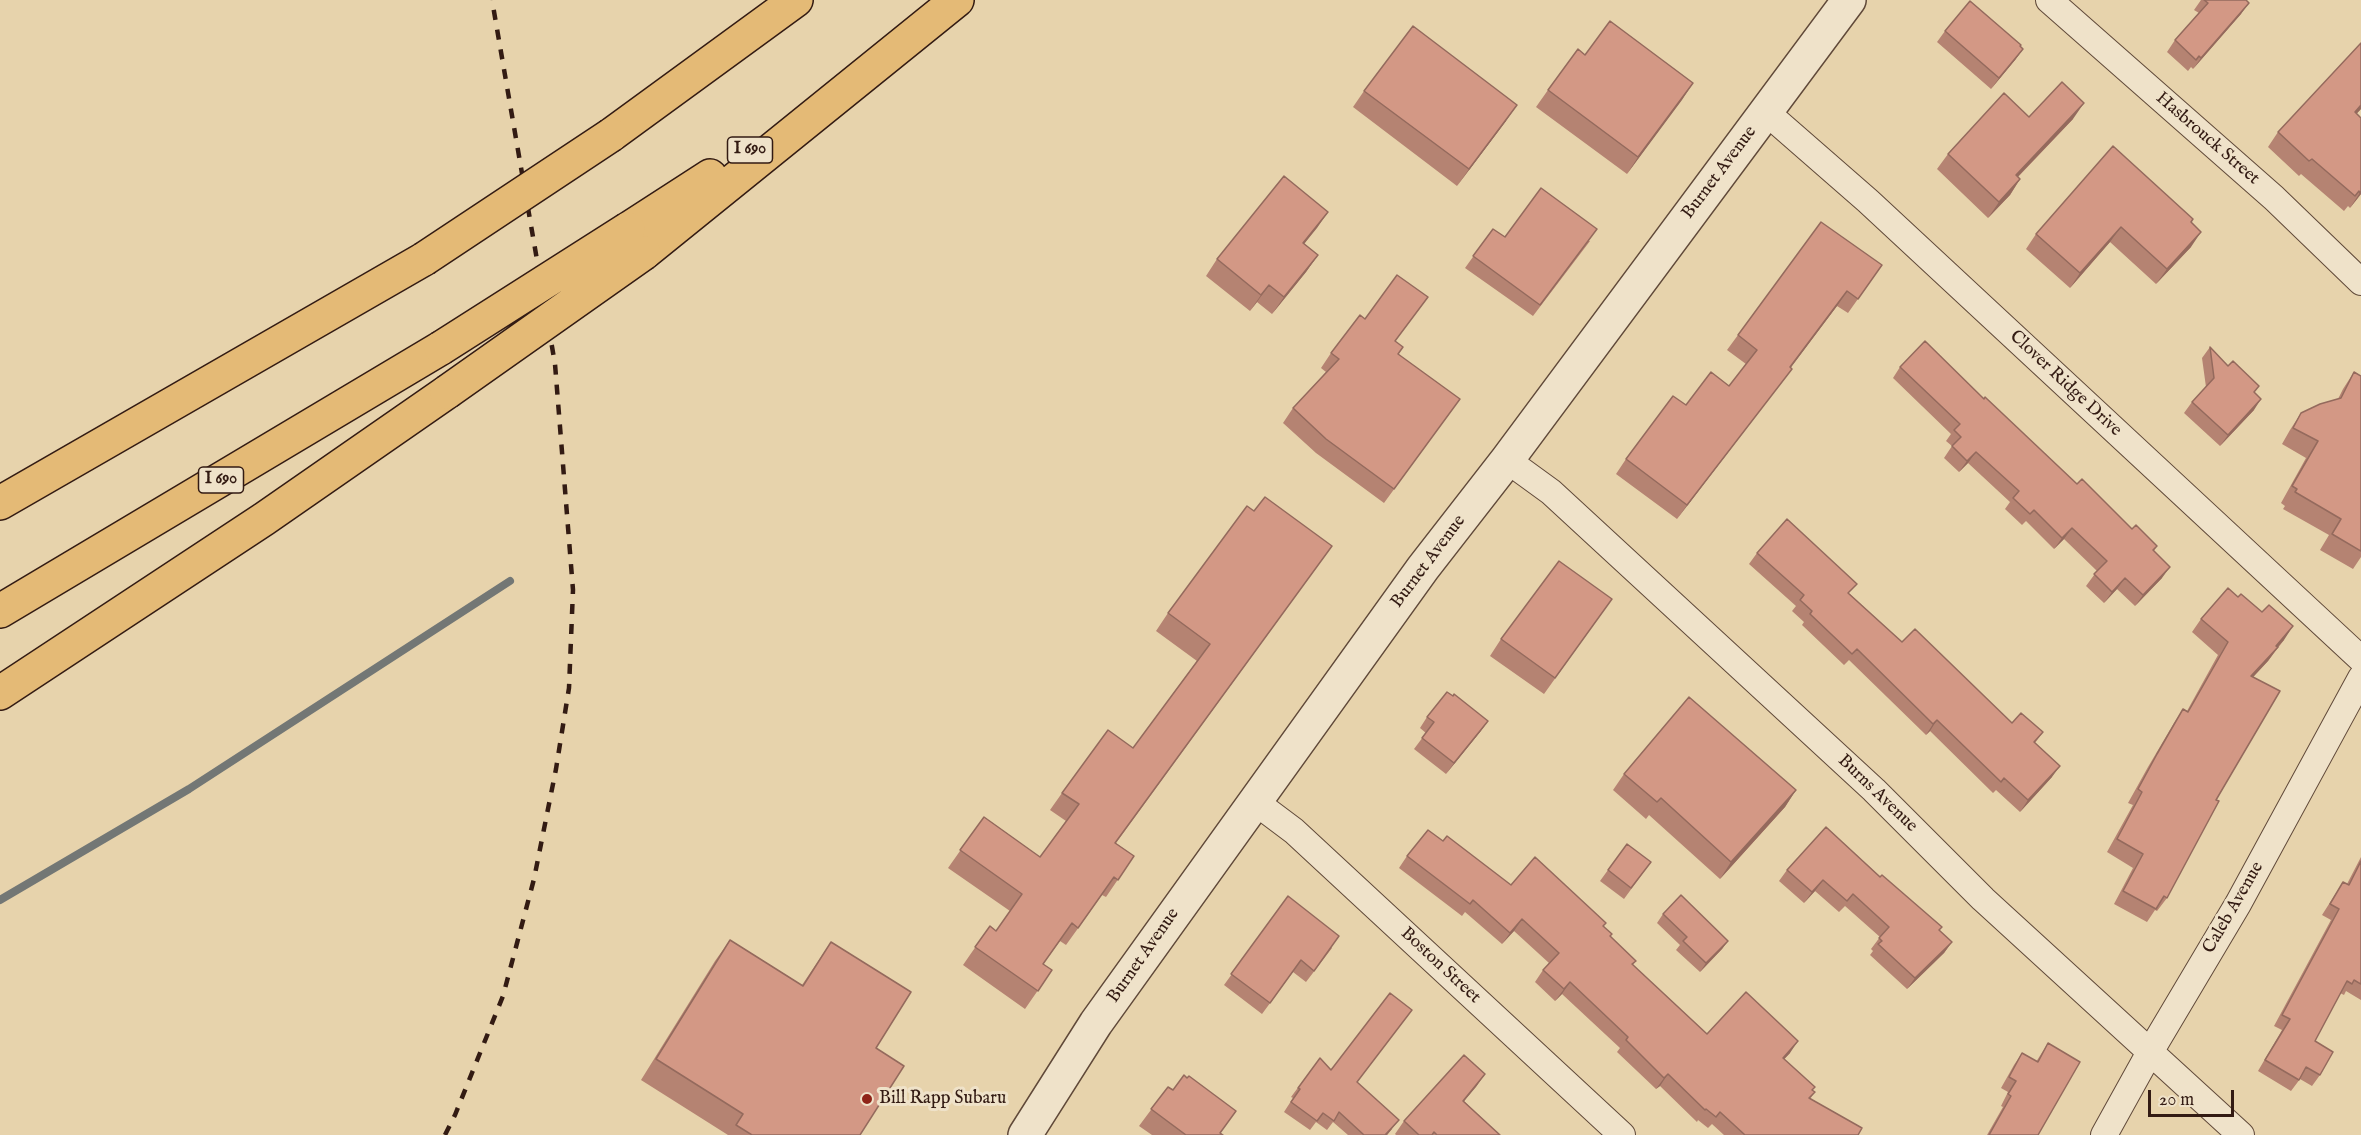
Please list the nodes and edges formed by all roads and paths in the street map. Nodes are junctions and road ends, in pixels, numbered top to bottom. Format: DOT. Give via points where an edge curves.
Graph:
graph roads {
  1 [pos="796,0"];
  2 [pos="957,0"];
  3 [pos="1849,0"];
  4 [pos="2049,0"];
  5 [pos="1766,112"];
  6 [pos="636,241"];
  7 [pos="2361,282"];
  8 [pos="1507,460"];
  9 [pos="0,503"];
  10 [pos="0,611"];
  11 [pos="2361,659"];
  12 [pos="2361,678"];
  13 [pos="0,693"];
  14 [pos="1254,801"];
  15 [pos="2150,1052"];
  16 [pos="1025,1135"];
  17 [pos="1622,1135"];
  18 [pos="2104,1135"];
  19 [pos="2241,1135"];
  1 -- 9 [label="highway, bridge" via="611,135 424,259"];
  2 -- 6 [label="highway, I 690" via="873,70"];
  3 -- 5 [label="street, Burnet Avenue"];
  4 -- 7 [label="street, Hasbrouck Street" via="2274,198"];
  5 -- 8 [label="street, Burnet Avenue"];
  5 -- 11 [label="street, Clover Ridge Drive" via="1868,201"];
  6 -- 10 [label="highway, I 690, bridge" via="441,348"];
  6 -- 13 [label="highway, bridge" via="447,392 264,519"];
  8 -- 14 [label="street, Burnet Avenue" via="1423,568"];
  8 -- 15 [label="street, Burns Avenue" via="1551,492"];
  12 -- 15 [label="street, Caleb Avenue" via="2238,904"];
  14 -- 16 [label="street, Burnet Avenue" via="1096,1023"];
  14 -- 17 [label="street, Boston Street" via="1294,831"];
  15 -- 18 [label="street, Caleb Avenue"];
  15 -- 19 [label="street, Burns Avenue"];
}
